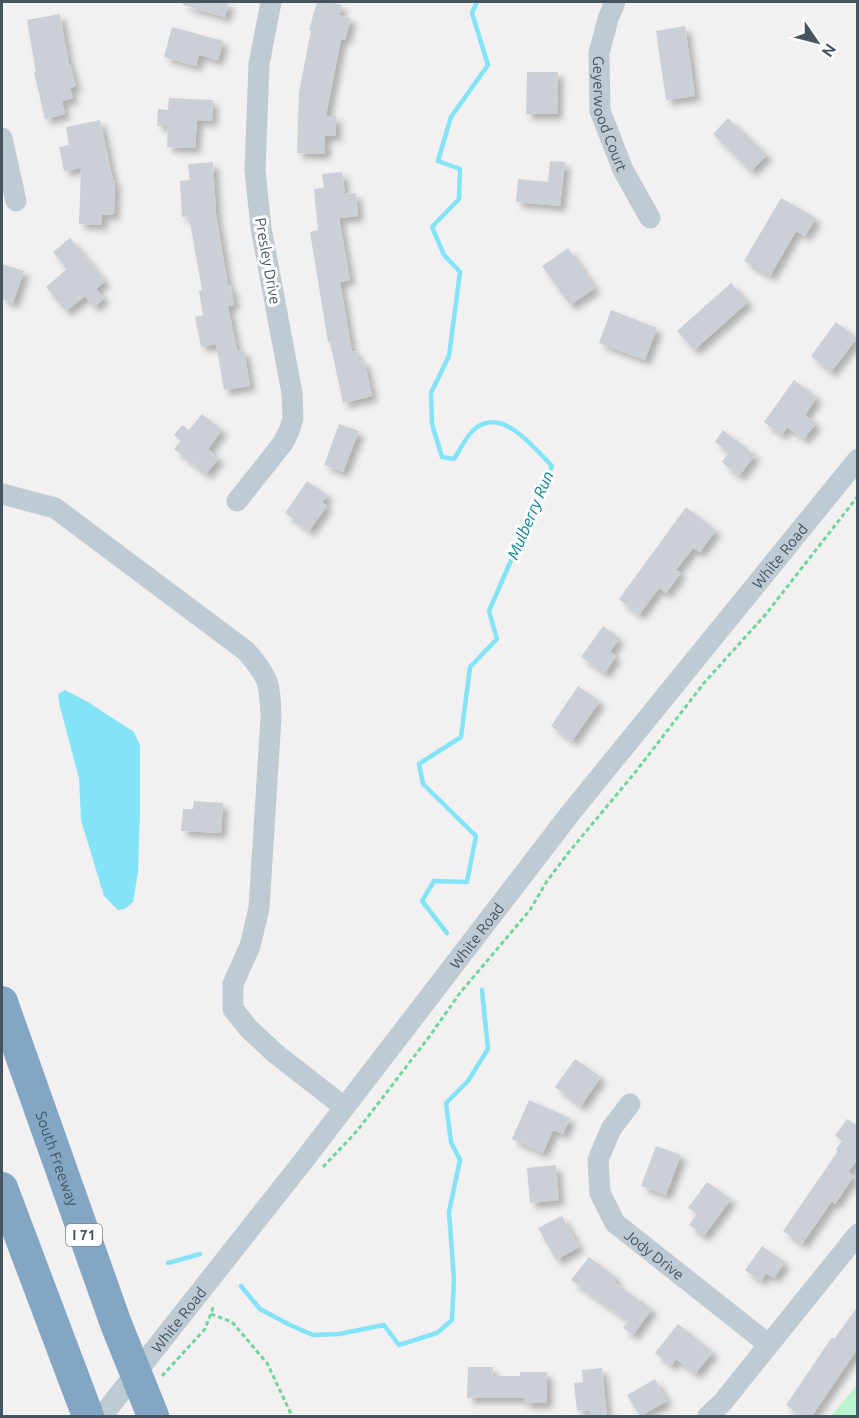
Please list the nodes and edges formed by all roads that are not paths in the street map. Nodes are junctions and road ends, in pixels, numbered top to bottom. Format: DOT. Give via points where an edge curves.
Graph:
graph roads {
  1 [pos="270,2"];
  2 [pos="615,2"];
  3 [pos="2,138"];
  4 [pos="16,201"];
  5 [pos="650,218"];
  6 [pos="858,459"];
  7 [pos="2,494"];
  8 [pos="237,501"];
  9 [pos="2,1002"];
  10 [pos="630,1104"];
  11 [pos="344,1107"];
  12 [pos="2,1188"];
  13 [pos="858,1234"];
  14 [pos="768,1344"];
  15 [pos="88,1416"];
  16 [pos="102,1416"];
  17 [pos="153,1416"];
  18 [pos="708,1416"];
  1 -- 8 [label="street, Presley Drive" via="259,64 255,170 293,419 283,443"];
  2 -- 5 [label="street, Geyerwood Court" via="599,53 600,111 624,170"];
  3 -- 4 [label="street"];
  6 -- 11 [label="street, White Road" via="576,806"];
  7 -- 11 [label="street" via="55,508 246,651 265,672 271,718 259,908 250,946 233,984 233,1009 276,1054"];
  9 -- 17 [label="highway, South Freeway / I 71" via="116,1324"];
  10 -- 14 [label="street, Jody Drive" via="611,1129 598,1160 600,1193 615,1223"];
  11 -- 16 [label="street, White Road"];
  12 -- 15 [label="highway"];
  13 -- 14 [label="street"];
  14 -- 18 [label="street"];
}
